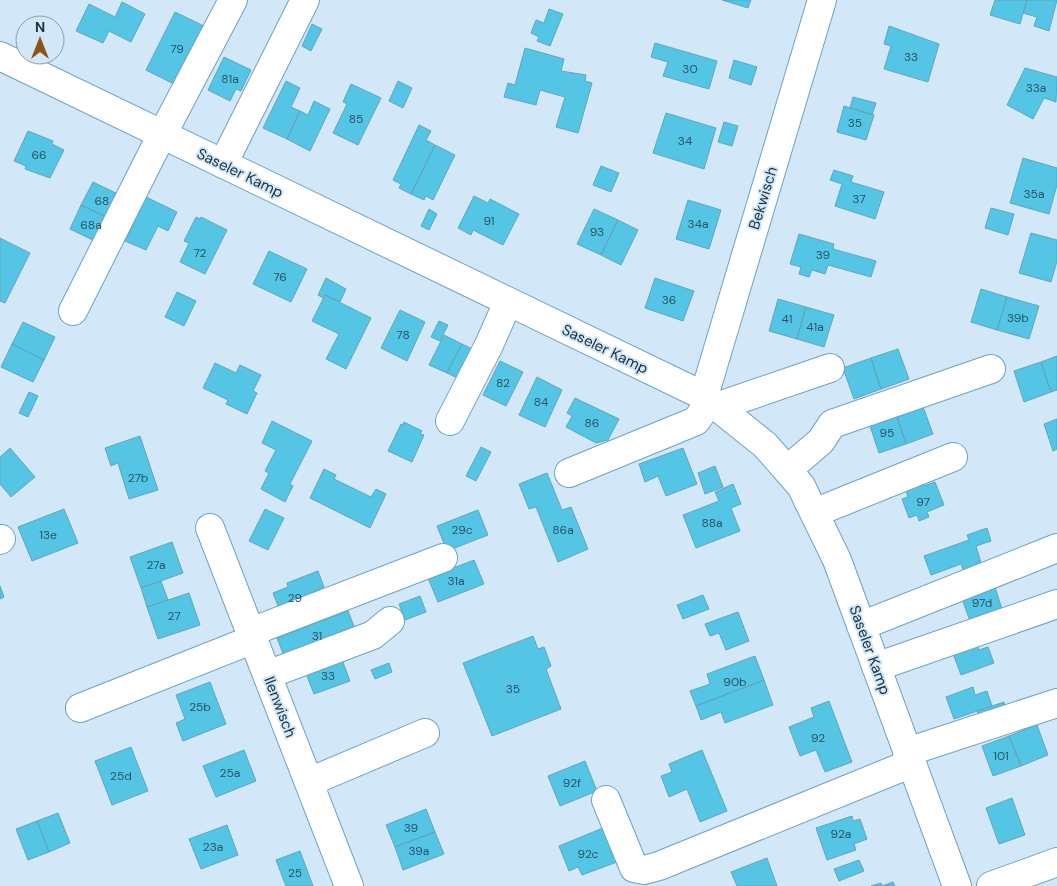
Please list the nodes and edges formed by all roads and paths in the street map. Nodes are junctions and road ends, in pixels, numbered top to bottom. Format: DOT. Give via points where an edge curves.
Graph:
graph roads {
  1 [pos="233,0"];
  2 [pos="305,0"];
  3 [pos="822,0"];
  4 [pos="0,56"];
  5 [pos="163,135"];
  6 [pos="224,164"];
  7 [pos="508,302"];
  8 [pos="73,311"];
  9 [pos="830,368"];
  10 [pos="991,369"];
  11 [pos="710,401"];
  12 [pos="450,421"];
  13 [pos="953,457"];
  14 [pos="787,470"];
  15 [pos="569,473"];
  16 [pos="814,513"];
  17 [pos="210,528"];
  18 [pos="1057,548"];
  19 [pos="443,558"];
  20 [pos="1057,605"];
  21 [pos="390,621"];
  22 [pos="861,626"];
  23 [pos="252,636"];
  24 [pos="876,667"];
  25 [pos="267,675"];
  26 [pos="1057,703"];
  27 [pos="80,708"];
  28 [pos="425,733"];
  29 [pos="910,757"];
  30 [pos="309,782"];
  31 [pos="606,800"];
  32 [pos="1057,862"];
  33 [pos="349,886"];
  34 [pos="957,886"];
  35 [pos="991,886"];
  1 -- 5 [label="street"];
  2 -- 6 [label="street"];
  3 -- 11 [label="street, Bekwisch"];
  4 -- 5 [label="street, Saseler Kamp"];
  5 -- 6 [label="street, Saseler Kamp"];
  5 -- 8 [label="street"];
  6 -- 7 [label="street, Saseler Kamp"];
  7 -- 11 [label="street, Saseler Kamp"];
  7 -- 12 [label="street"];
  9 -- 11 [label="street"];
  10 -- 14 [label="street" via="832,424 820,442"];
  11 -- 14 [label="street, Saseler Kamp" via="765,445"];
  11 -- 15 [label="street, Bekwisch" via="696,421"];
  13 -- 16 [label="street"];
  14 -- 16 [label="street, Saseler Kamp" via="801,486"];
  16 -- 22 [label="street, Saseler Kamp" via="837,560"];
  17 -- 23 [label="street, Ilenwisch"];
  18 -- 22 [label="street"];
  19 -- 23 [label="street"];
  20 -- 24 [label="street"];
  21 -- 25 [label="street" via="373,635"];
  22 -- 24 [label="street, Saseler Kamp"];
  23 -- 25 [label="street, Ilenwisch"];
  23 -- 27 [label="street"];
  24 -- 29 [label="street, Saseler Kamp"];
  25 -- 30 [label="street, Ilenwisch"];
  26 -- 29 [label="street"];
  28 -- 30 [label="street"];
  29 -- 31 [label="street" via="660,866 644,870 634,868"];
  29 -- 34 [label="street, Saseler Kamp"];
  30 -- 33 [label="street, Ilenwisch"];
  32 -- 35 [label="street"];
}
